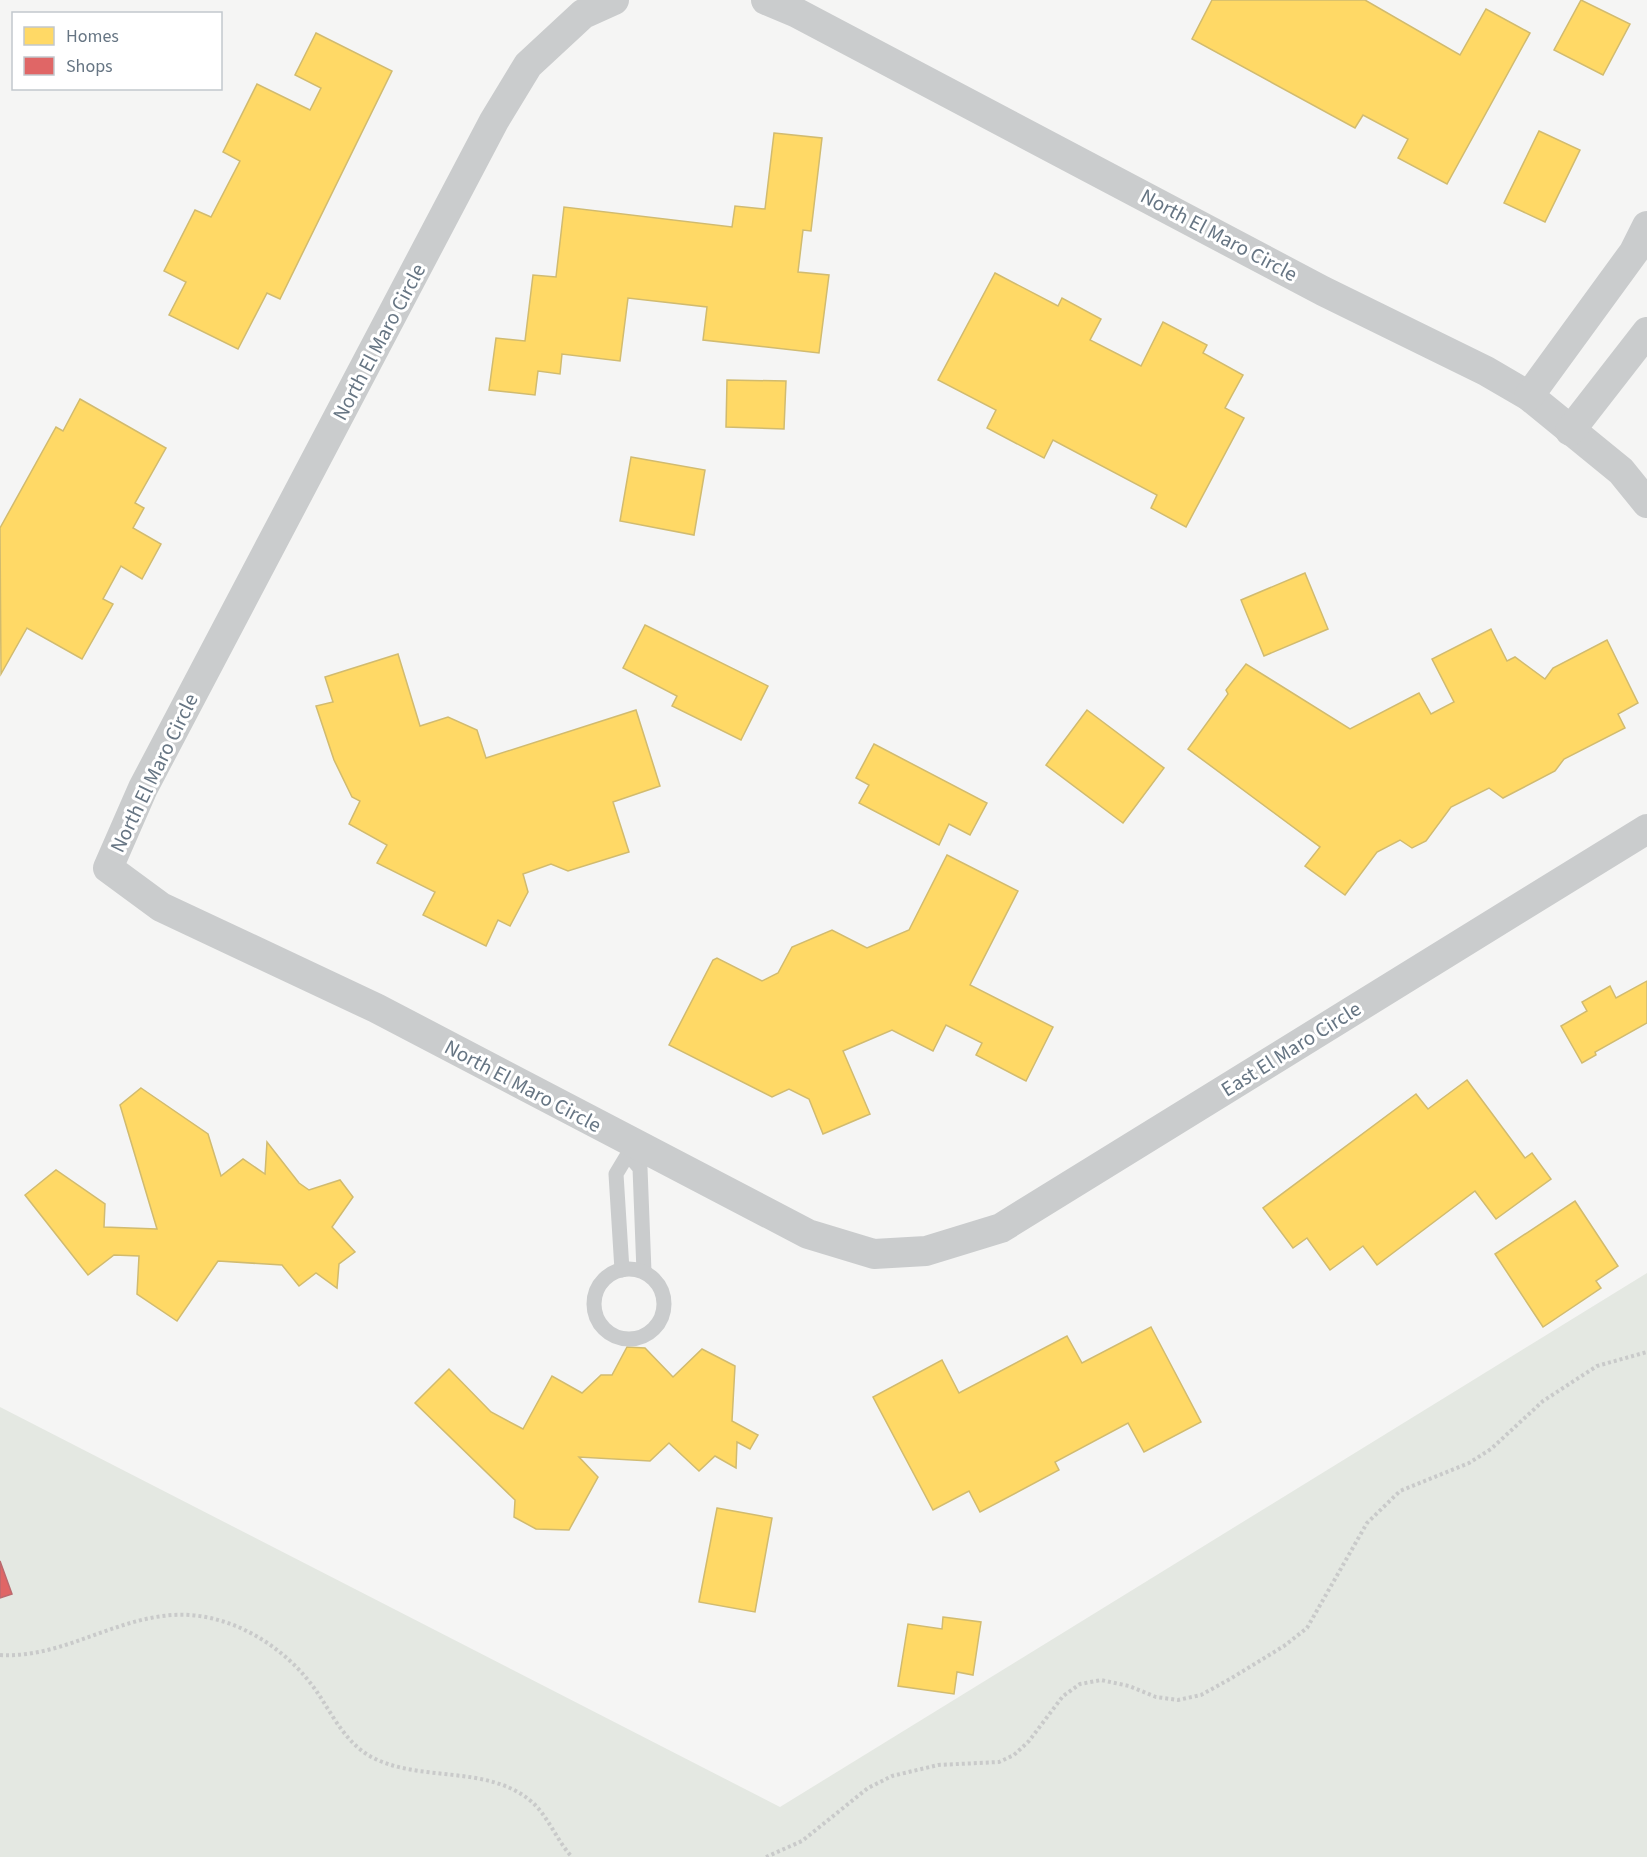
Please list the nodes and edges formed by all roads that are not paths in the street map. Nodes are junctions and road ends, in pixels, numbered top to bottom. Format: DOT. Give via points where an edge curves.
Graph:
graph roads {
  1 [pos="614,0"];
  2 [pos="766,0"];
  3 [pos="1647,226"];
  4 [pos="1647,332"];
  5 [pos="1529,396"];
  6 [pos="1570,430"];
  7 [pos="1647,503"];
  8 [pos="1647,829"];
  9 [pos="629,1148"];
  10 [pos="926,1251"];
  11 [pos="622,1270"];
  12 [pos="644,1272"];
  1 -- 9 [label="street, North El Maro Circle" via="583,14 528,65 494,121 143,788 108,868 161,907 375,1008"];
  2 -- 5 [label="street, North El Maro Circle"];
  3 -- 5 [label="street" via="1627,261"];
  4 -- 6 [label="street"];
  5 -- 6 [label="street, North El Maro Circle"];
  6 -- 7 [label="street, North El Maro Circle" via="1621,471"];
  8 -- 10 [label="street, East El Maro Circle" via="1001,1228"];
  9 -- 10 [label="street, North El Maro Circle" via="808,1234 874,1254"];
  9 -- 11 [label="lane" via="616,1174"];
  9 -- 12 [label="lane" via="640,1168"];
  11 -- 12 [label="lane"];
  11 -- 12 [label="lane" via="602,1281 596,1291 595,1314 608,1332 630,1339 651,1330 663,1311 660,1289"];
}
